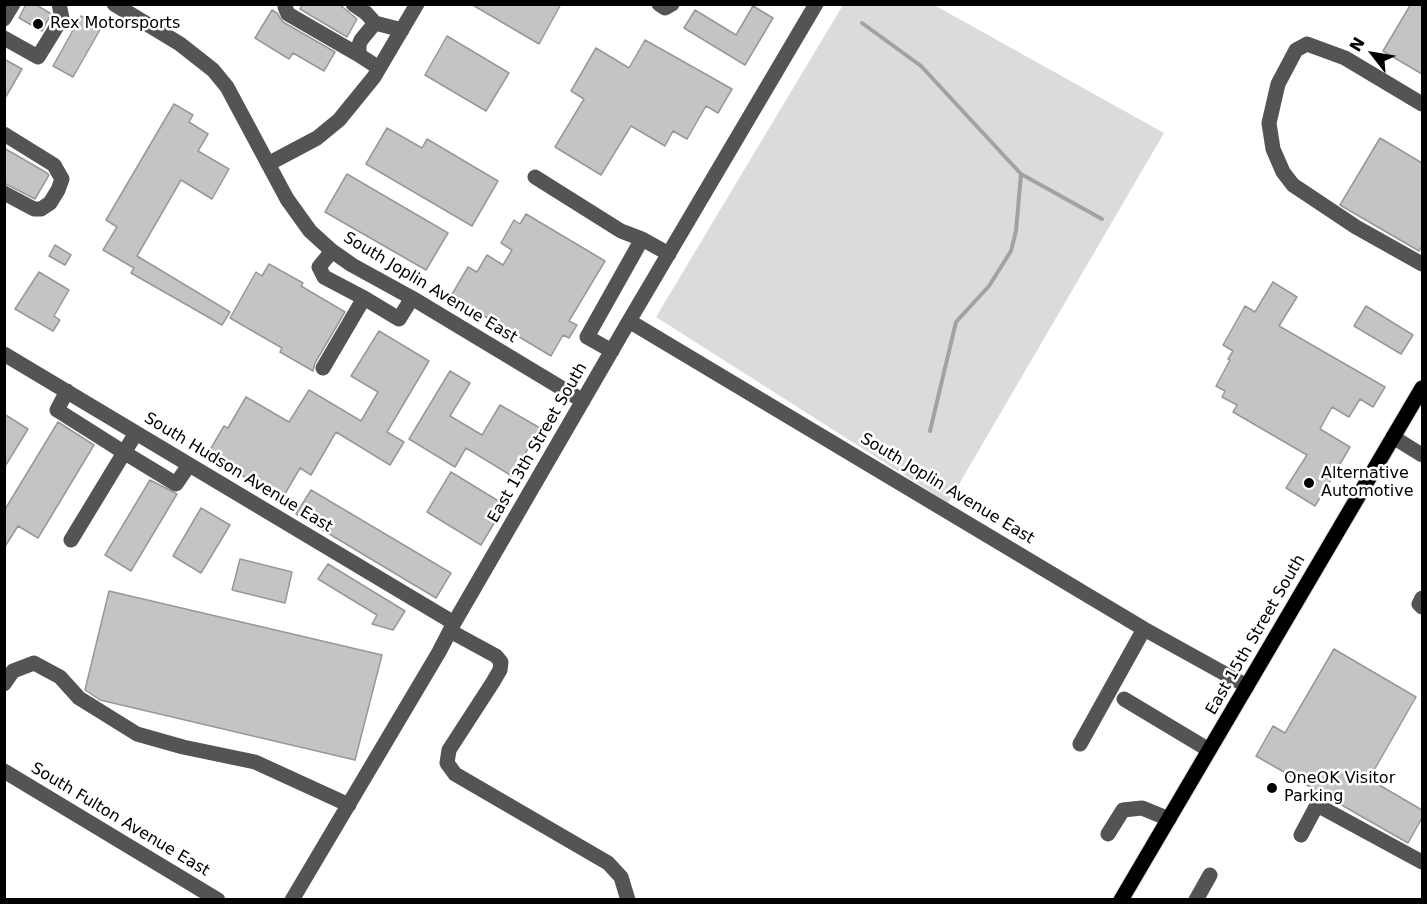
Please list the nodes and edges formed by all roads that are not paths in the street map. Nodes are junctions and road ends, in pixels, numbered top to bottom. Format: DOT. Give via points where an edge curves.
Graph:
graph roads {
  1 [pos="14,4"];
  2 [pos="59,4"];
  3 [pos="114,4"];
  4 [pos="286,4"];
  5 [pos="353,4"];
  6 [pos="417,4"];
  7 [pos="659,4"];
  8 [pos="672,4"];
  9 [pos="816,4"];
  10 [pos="5,19"];
  11 [pos="375,23"];
  12 [pos="402,30"];
  13 [pos="4,38"];
  14 [pos="359,55"];
  15 [pos="379,68"];
  16 [pos="1422,104"];
  17 [pos="4,134"];
  18 [pos="268,164"];
  19 [pos="535,177"];
  20 [pos="4,193"];
  21 [pos="642,239"];
  22 [pos="332,251"];
  23 [pos="669,254"];
  24 [pos="1422,264"];
  25 [pos="364,298"];
  26 [pos="412,298"];
  27 [pos="629,321"];
  28 [pos="612,351"];
  29 [pos="4,354"];
  30 [pos="323,368"];
  31 [pos="1422,388"];
  32 [pos="67,391"];
  33 [pos="583,401"];
  34 [pos="136,433"];
  35 [pos="1394,437"];
  36 [pos="125,453"];
  37 [pos="1422,455"];
  38 [pos="189,465"];
  39 [pos="71,540"];
  40 [pos="452,627"];
  41 [pos="1144,629"];
  42 [pos="8,679"];
  43 [pos="1247,686"];
  44 [pos="1124,699"];
  45 [pos="1080,744"];
  46 [pos="1209,750"];
  47 [pos="4,771"];
  48 [pos="349,806"];
  49 [pos="1169,819"];
  50 [pos="1108,834"];
  51 [pos="1301,835"];
  52 [pos="1422,862"];
  53 [pos="1210,875"];
  54 [pos="218,900"];
  55 [pos="292,900"];
  56 [pos="628,900"];
  57 [pos="1121,900"];
  58 [pos="1196,900"];
  1 -- 10 [label="street"];
  2 -- 13 [label="street" via="62,18 38,57"];
  3 -- 18 [label="street, South Joplin Avenue East" via="180,44 213,70 227,87"];
  4 -- 14 [label="street" via="288,14"];
  5 -- 11 [label="street"];
  6 -- 12 [label="street"];
  7 -- 8 [label="street" via="665,8"];
  9 -- 23 [label="street, East 13th Street South"];
  11 -- 12 [label="street"];
  11 -- 14 [label="street" via="359,45"];
  12 -- 15 [label="street"];
  14 -- 15 [label="street"];
  15 -- 18 [label="street" via="339,120 317,138"];
  16 -- 24 [label="street" via="1346,58 1307,44 1296,50 1278,84 1269,123 1273,149 1293,185"];
  17 -- 20 [label="street" via="54,165 62,179 50,203 41,209"];
  18 -- 22 [label="street, South Joplin Avenue East" via="304,223"];
  19 -- 21 [label="street" via="621,231"];
  21 -- 23 [label="street"];
  21 -- 28 [label="street" via="587,337"];
  22 -- 25 [label="street" via="319,267 324,277"];
  22 -- 26 [label="street, South Joplin Avenue East"];
  23 -- 27 [label="street, East 13th Street South"];
  25 -- 26 [label="street" via="399,319"];
  25 -- 30 [label="street"];
  26 -- 33 [label="street, South Joplin Avenue East"];
  27 -- 28 [label="street, East 13th Street South"];
  27 -- 41 [label="street, South Joplin Avenue East"];
  28 -- 33 [label="street, East 13th Street South"];
  29 -- 32 [label="street, South Hudson Avenue East"];
  31 -- 35 [label="main road, East 15th Street South"];
  32 -- 34 [label="street, South Hudson Avenue East"];
  32 -- 36 [label="street" via="57,410"];
  33 -- 40 [label="street, East 13th Street South"];
  34 -- 36 [label="street"];
  34 -- 38 [label="street, South Hudson Avenue East"];
  35 -- 37 [label="street"];
  35 -- 43 [label="main road, East 15th Street South"];
  36 -- 38 [label="street" via="176,484"];
  36 -- 39 [label="street"];
  38 -- 40 [label="street, South Hudson Avenue East"];
  40 -- 48 [label="street, East 13th Street South"];
  40 -- 56 [label="street, South Hudson Avenue East" via="501,662 493,682 449,750 447,763 455,774 608,863 621,877"];
  41 -- 43 [label="street, South Joplin Avenue East"];
  41 -- 45 [label="street"];
  42 -- 48 [label="street" via="34,663 60,677 79,698 137,734 255,762"];
  43 -- 46 [label="main road, East 15th Street South"];
  44 -- 46 [label="street"];
  46 -- 49 [label="main road, East 15th Street South"];
  47 -- 54 [label="street, South Fulton Avenue East"];
  48 -- 55 [label="street, East 13th Street South"];
  49 -- 50 [label="street" via="1142,808 1123,810"];
  49 -- 57 [label="main road, East 15th Street South"];
  51 -- 52 [label="street" via="1317,805"];
  53 -- 58 [label="street"];
}
